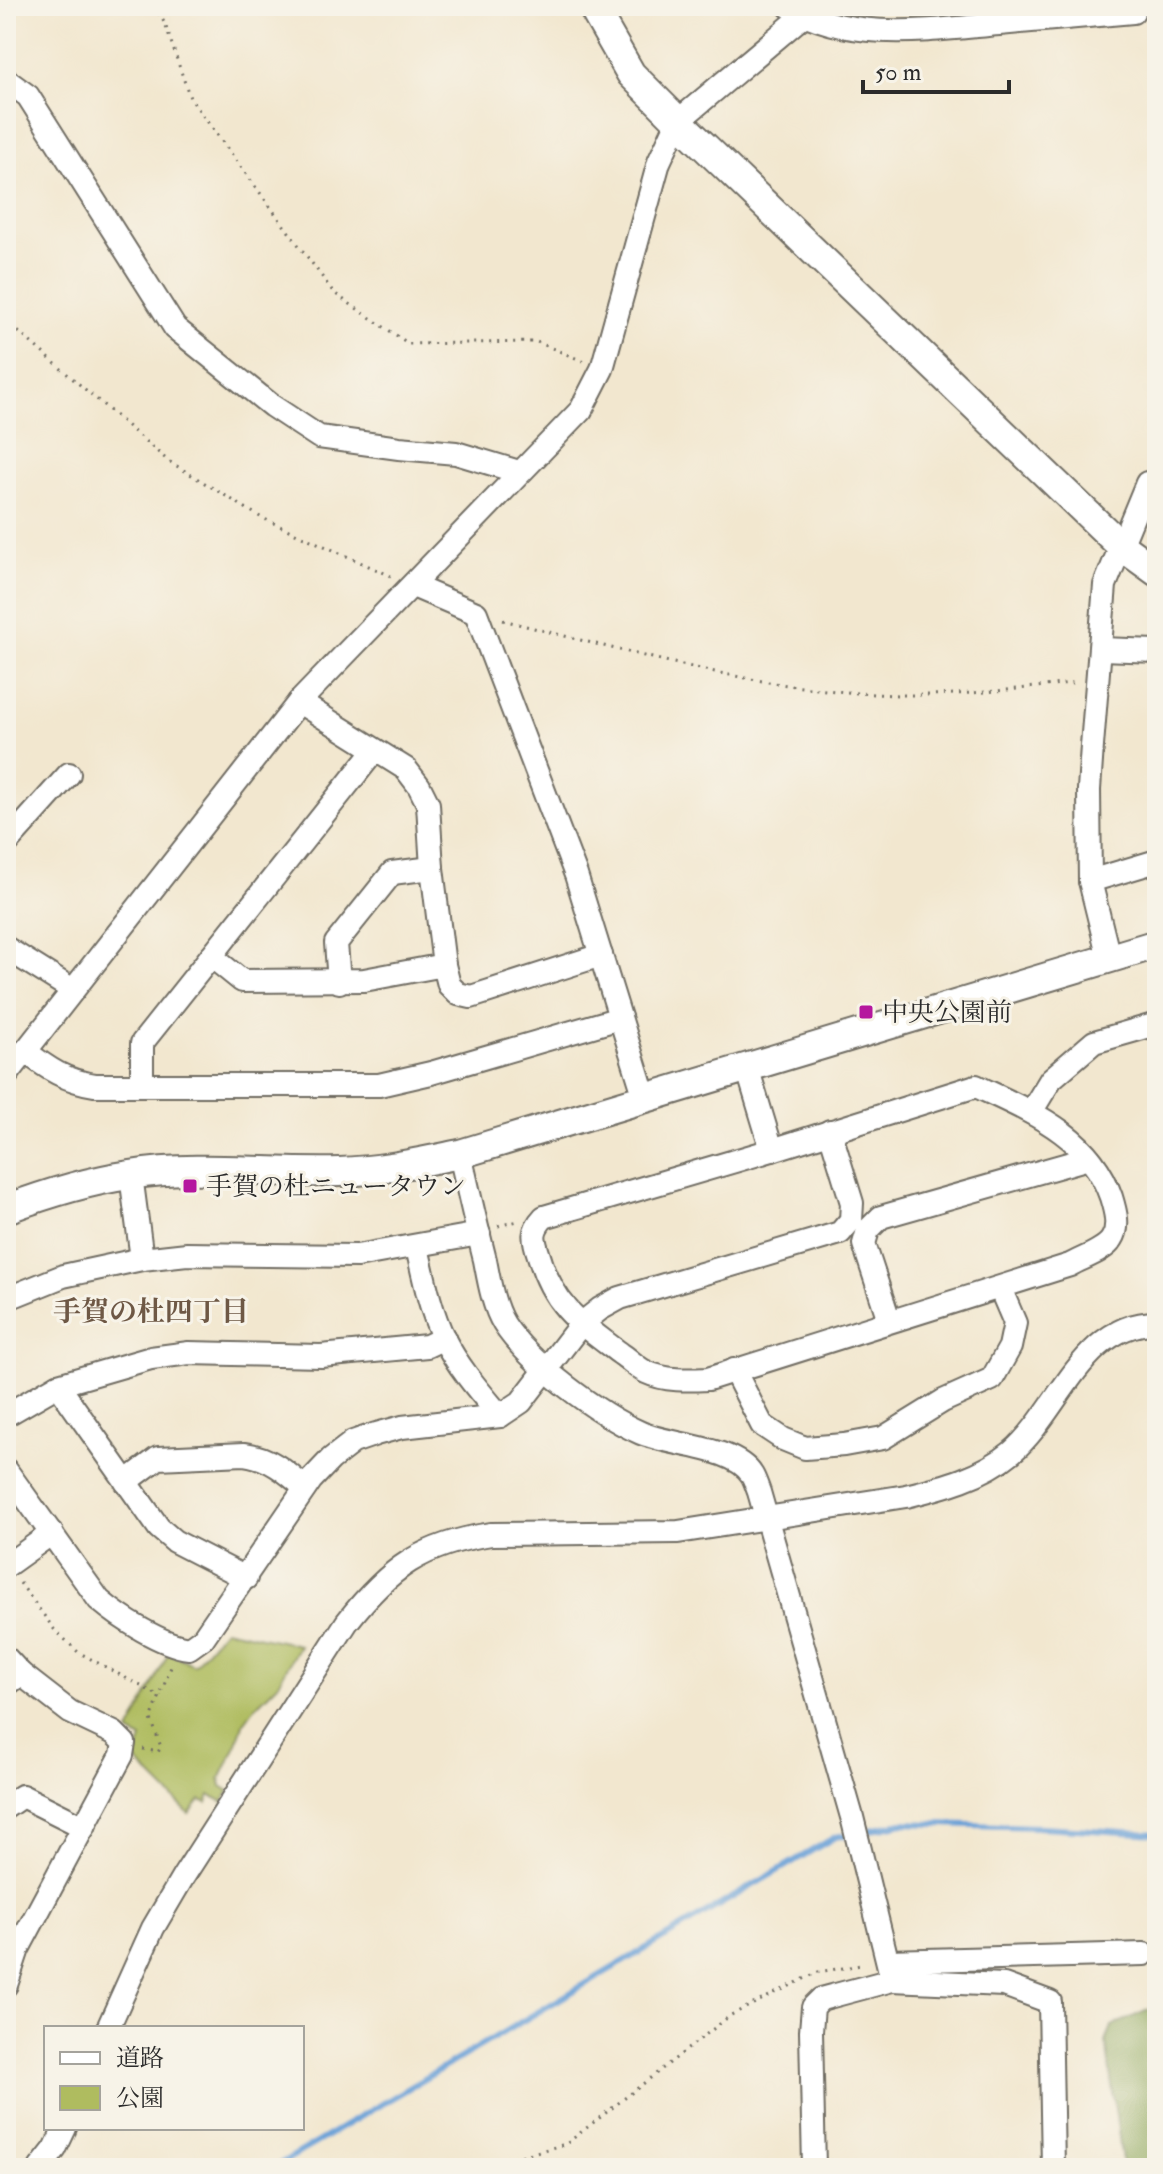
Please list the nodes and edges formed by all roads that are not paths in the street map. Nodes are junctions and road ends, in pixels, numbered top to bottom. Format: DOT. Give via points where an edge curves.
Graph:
graph roads {
  1 [pos="592,6"];
  2 [pos="797,10"];
  3 [pos="1133,12"];
  4 [pos="6,80"];
  5 [pos="678,121"];
  6 [pos="519,472"];
  7 [pos="1154,479"];
  8 [pos="1121,546"];
  9 [pos="1157,572"];
  10 [pos="413,586"];
  11 [pos="1101,649"];
  12 [pos="1157,651"];
  13 [pos="299,702"];
  14 [pos="375,750"];
  15 [pos="69,774"];
  16 [pos="6,844"];
  17 [pos="1157,861"];
  18 [pos="432,868"];
  19 [pos="1090,881"];
  20 [pos="1157,944"];
  21 [pos="6,948"];
  22 [pos="601,955"];
  23 [pos="211,956"];
  24 [pos="1109,958"];
  25 [pos="444,965"];
  26 [pos="339,982"];
  27 [pos="73,990"];
  28 [pos="620,1018"];
  29 [pos="1157,1024"];
  30 [pos="25,1051"];
  31 [pos="747,1067"];
  32 [pos="6,1076"];
  33 [pos="142,1084"];
  34 [pos="645,1098"];
  35 [pos="1031,1112"];
  36 [pos="830,1131"];
  37 [pos="772,1150"];
  38 [pos="460,1154"];
  39 [pos="1089,1158"];
  40 [pos="131,1175"];
  41 [pos="6,1209"];
  42 [pos="479,1234"];
  43 [pos="417,1247"];
  44 [pos="142,1259"];
  45 [pos="1000,1288"];
  46 [pos="6,1299"];
  47 [pos="889,1320"];
  48 [pos="1157,1323"];
  49 [pos="581,1324"];
  50 [pos="444,1338"];
  51 [pos="545,1368"];
  52 [pos="734,1370"];
  53 [pos="58,1385"];
  54 [pos="6,1415"];
  55 [pos="500,1416"];
  56 [pos="6,1470"];
  57 [pos="126,1482"];
  58 [pos="305,1488"];
  59 [pos="768,1519"];
  60 [pos="52,1533"];
  61 [pos="6,1566"];
  62 [pos="246,1578"];
  63 [pos="11,1672"];
  64 [pos="6,1807"];
  65 [pos="84,1827"];
  66 [pos="1144,1954"];
  67 [pos="890,1971"];
  68 [pos="7,1981"];
  69 [pos="109,2026"];
  70 [pos="64,2130"];
  71 [pos="40,2168"];
  72 [pos="814,2168"];
  73 [pos="1053,2168"];
  1 -- 5 [label="street" via="631,74"];
  2 -- 3 [label="street" via="847,26 898,32"];
  2 -- 5 [label="street"];
  4 -- 6 [label="street" via="28,96 175,328 272,406 319,437 456,453"];
  5 -- 6 [label="street" via="659,162 602,369 581,410"];
  5 -- 8 [label="street"];
  6 -- 10 [label="street"];
  7 -- 8 [label="street"];
  8 -- 9 [label="street"];
  8 -- 11 [label="street" via="1105,585"];
  10 -- 13 [label="street"];
  10 -- 22 [label="street" via="476,613"];
  11 -- 12 [label="street"];
  11 -- 19 [label="street" via="1089,790"];
  13 -- 14 [label="street"];
  13 -- 27 [label="street"];
  14 -- 18 [label="street" via="406,769 428,804"];
  14 -- 23 [label="street"];
  15 -- 16 [label="street"];
  17 -- 19 [label="street"];
  18 -- 25 [label="street"];
  18 -- 26 [label="street" via="392,873 336,943"];
  19 -- 24 [label="street"];
  20 -- 24 [label="street"];
  21 -- 27 [label="street"];
  22 -- 25 [label="street" via="471,997 449,985"];
  22 -- 28 [label="street"];
  23 -- 26 [label="street" via="242,981"];
  23 -- 33 [label="street" via="142,1043"];
  24 -- 31 [label="street"];
  25 -- 26 [label="street"];
  27 -- 30 [label="street"];
  28 -- 33 [label="street" via="379,1085"];
  28 -- 34 [label="street"];
  29 -- 35 [label="street" via="1094,1042 1051,1079"];
  30 -- 32 [label="street"];
  30 -- 33 [label="street" via="74,1082"];
  31 -- 34 [label="street"];
  31 -- 37 [label="street"];
  34 -- 38 [label="street"];
  35 -- 36 [label="street" via="976,1086"];
  35 -- 39 [label="street" via="1074,1140"];
  36 -- 37 [label="street"];
  36 -- 49 [label="street" via="852,1203 851,1220 840,1233 620,1298"];
  37 -- 49 [label="street" via="544,1217 533,1236 545,1276 559,1302"];
  38 -- 40 [label="street" via="342,1172"];
  38 -- 42 [label="street"];
  39 -- 45 [label="street" via="1116,1214 1110,1243 1070,1265"];
  39 -- 47 [label="street" via="881,1217 868,1230 864,1244"];
  40 -- 41 [label="street"];
  40 -- 44 [label="street"];
  42 -- 43 [label="street"];
  42 -- 51 [label="street" via="503,1321"];
  43 -- 44 [label="street" via="357,1256 187,1254"];
  43 -- 50 [label="street"];
  44 -- 46 [label="street" via="63,1276"];
  45 -- 47 [label="street"];
  45 -- 52 [label="street" via="1015,1323 1010,1347 992,1379 883,1438 805,1448 783,1439 762,1425"];
  47 -- 52 [label="street"];
  48 -- 59 [label="street" via="1144,1322 1103,1341 1025,1439 992,1466 906,1496"];
  49 -- 51 [label="street"];
  49 -- 52 [label="street" via="647,1373 677,1380 708,1379"];
  50 -- 53 [label="street" via="427,1346 321,1356 189,1353 151,1358"];
  50 -- 55 [label="street"];
  51 -- 55 [label="street" via="521,1402"];
  51 -- 59 [label="street" via="608,1416 641,1433 739,1462 752,1474"];
  53 -- 54 [label="street"];
  53 -- 57 [label="street"];
  55 -- 58 [label="street" via="402,1427 353,1442"];
  56 -- 60 [label="street"];
  57 -- 58 [label="street" via="158,1458 244,1454 280,1467"];
  57 -- 62 [label="street" via="174,1541"];
  58 -- 62 [label="street"];
  59 -- 67 [label="street"];
  59 -- 69 [label="street" via="678,1532 491,1534 427,1550 394,1570 339,1634 183,1877 153,1928"];
  60 -- 61 [label="street"];
  60 -- 62 [label="street" via="114,1614 177,1646 189,1648 203,1638"];
  63 -- 65 [label="street" via="124,1743"];
  64 -- 65 [label="street" via="22,1796"];
  65 -- 68 [label="street" via="18,1949"];
  66 -- 67 [label="street"];
  67 -- 72 [label="street" via="813,2007"];
  67 -- 73 [label="street" via="952,1984 1004,1985 1050,2002"];
  70 -- 71 [label="street"];
}
